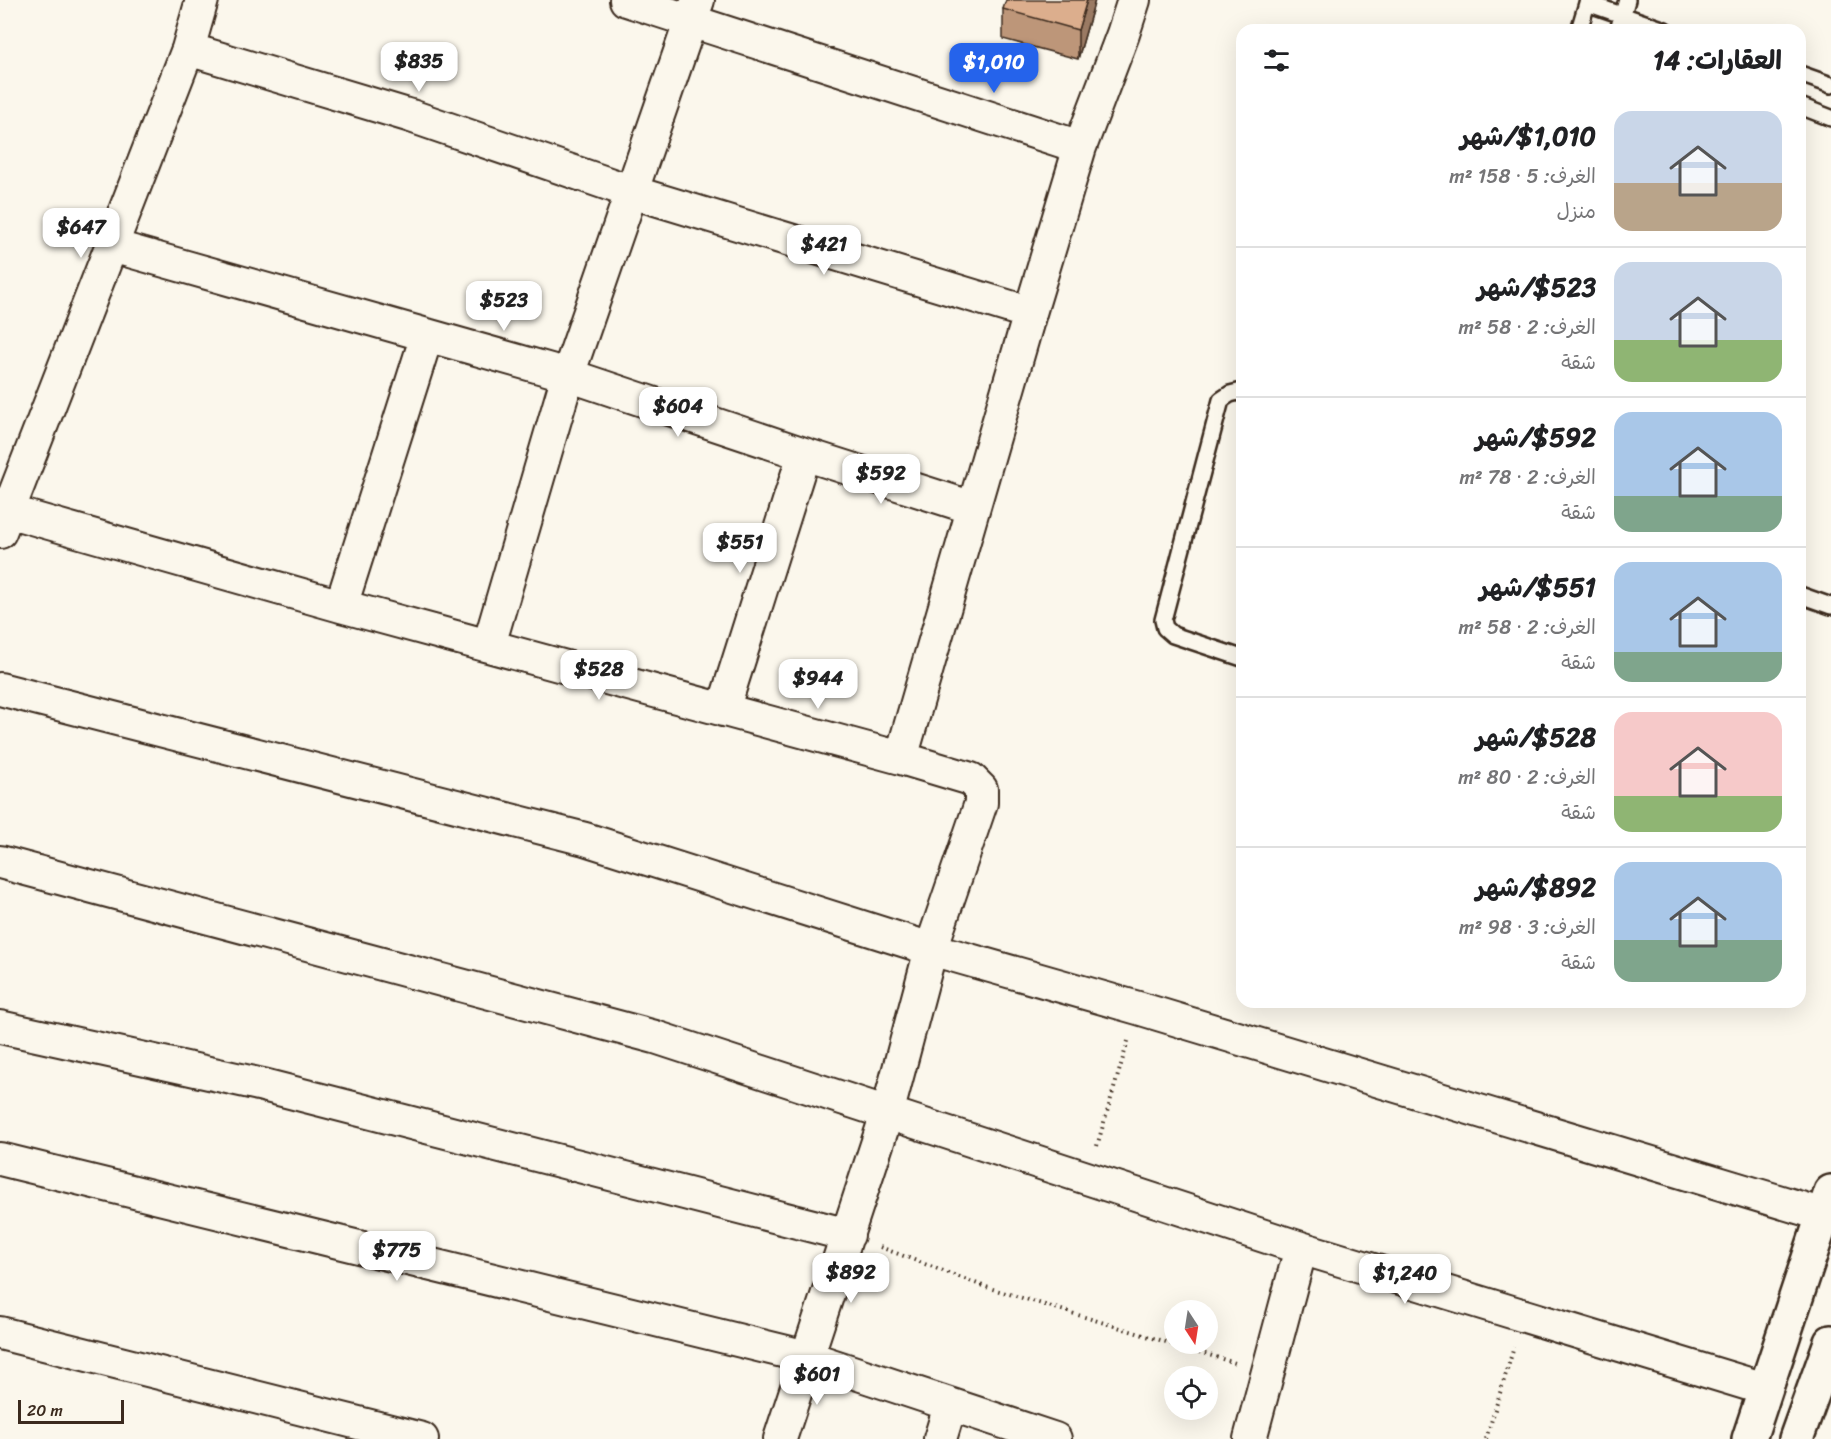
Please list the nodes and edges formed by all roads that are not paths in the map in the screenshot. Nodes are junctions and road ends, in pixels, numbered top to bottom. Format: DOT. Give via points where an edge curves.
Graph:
graph roads {
  1 [pos="202,0"];
  2 [pos="626,0"];
  3 [pos="1134,0"];
  4 [pos="1627,0"];
  5 [pos="1588,2"];
  6 [pos="695,11"];
  7 [pos="1620,23"];
  8 [pos="1581,24"];
  9 [pos="188,49"];
  10 [pos="1806,76"];
  11 [pos="1831,85"];
  12 [pos="1806,108"];
  13 [pos="1831,118"];
  14 [pos="1080,147"];
  15 [pos="632,192"];
  16 [pos="112,246"];
  17 [pos="1030,313"];
  18 [pos="427,336"];
  19 [pos="568,375"];
  20 [pos="1236,392"];
  21 [pos="804,454"];
  22 [pos="974,508"];
  23 [pos="3,518"];
  24 [pos="1806,597"];
  25 [pos="341,606"];
  26 [pos="1831,606"];
  27 [pos="489,645"];
  28 [pos="1236,656"];
  29 [pos="0,688"];
  30 [pos="723,710"];
  31 [pos="901,758"];
  32 [pos="0,862"];
  33 [pos="931,949"];
  34 [pos="0,1027"];
  35 [pos="887,1114"];
  36 [pos="0,1159"];
  37 [pos="1827,1204"];
  38 [pos="848,1235"];
  39 [pos="1301,1248"];
  40 [pos="0,1333"];
  41 [pos="1831,1342"];
  42 [pos="807,1357"];
  43 [pos="1765,1389"];
  44 [pos="950,1406"];
  45 [pos="422,1439"];
  46 [pos="780,1439"];
  47 [pos="940,1439"];
  48 [pos="1054,1439"];
  49 [pos="1250,1439"];
  50 [pos="1749,1439"];
  51 [pos="1796,1439"];
  1 -- 9 [label="street"];
  2 -- 6 [label="street"];
  3 -- 14 [label="street"];
  4 -- 7 [label="lane"];
  5 -- 7 [label="lane"];
  5 -- 8 [label="lane"];
  6 -- 14 [label="street"];
  6 -- 15 [label="street"];
  9 -- 15 [label="street" via="411,116"];
  9 -- 16 [label="street"];
  10 -- 11 [label="lane"];
  12 -- 13 [label="lane"];
  14 -- 17 [label="street"];
  15 -- 17 [label="street"];
  15 -- 19 [label="street"];
  16 -- 18 [label="street"];
  16 -- 23 [label="street"];
  17 -- 22 [label="street"];
  18 -- 19 [label="street"];
  18 -- 25 [label="street"];
  19 -- 21 [label="street"];
  19 -- 27 [label="street"];
  20 -- 28 [label="lane" via="1221,400 1162,620 1173,634"];
  21 -- 22 [label="street"];
  21 -- 30 [label="street"];
  22 -- 31 [label="street"];
  23 -- 25 [label="street"];
  24 -- 26 [label="lane"];
  25 -- 27 [label="street"];
  27 -- 30 [label="street"];
  29 -- 33 [label="street" via="585,839"];
  30 -- 31 [label="street"];
  31 -- 33 [label="street" via="971,779 981,789 981,803"];
  32 -- 35 [label="street" via="655,1037"];
  33 -- 35 [label="street"];
  33 -- 37 [label="street"];
  34 -- 38 [label="street" via="262,1085"];
  35 -- 38 [label="street"];
  35 -- 39 [label="street"];
  36 -- 42 [label="street"];
  37 -- 43 [label="street"];
  38 -- 42 [label="street"];
  39 -- 43 [label="street"];
  39 -- 49 [label="street"];
  40 -- 45 [label="street"];
  41 -- 51 [label="street"];
  42 -- 44 [label="street"];
  42 -- 46 [label="street"];
  43 -- 50 [label="street"];
  44 -- 47 [label="street"];
  44 -- 48 [label="street"];
}
